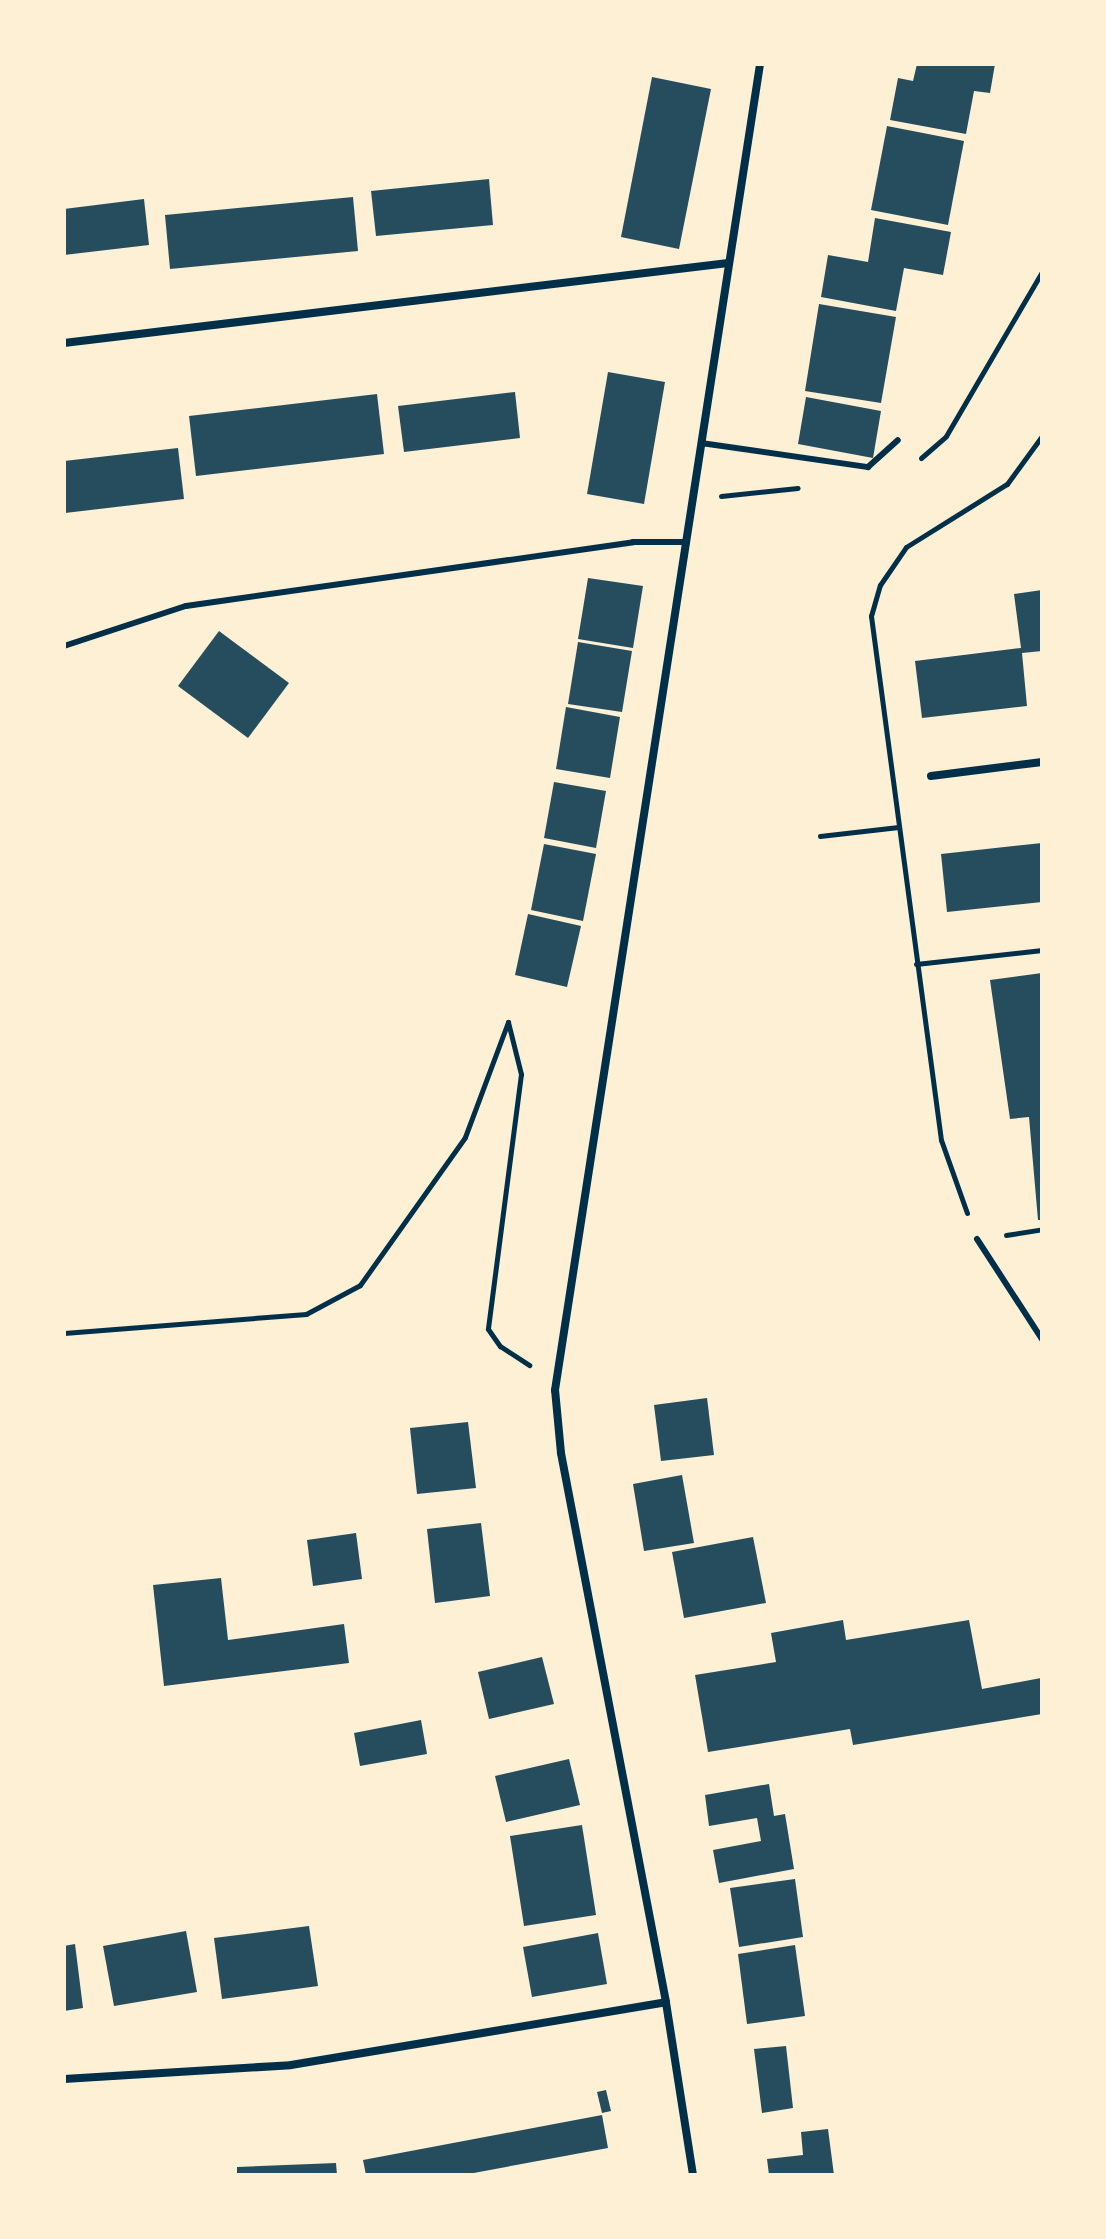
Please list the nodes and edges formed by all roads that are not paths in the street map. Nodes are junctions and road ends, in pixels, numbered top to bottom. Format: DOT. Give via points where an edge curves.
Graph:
graph roads {
  1 [pos="760,64"];
  2 [pos="728,263"];
  3 [pos="64,343"];
  4 [pos="898,440"];
  5 [pos="701,443"];
  6 [pos="687,542"];
  7 [pos="64,646"];
  8 [pos="1042,762"];
  9 [pos="931,776"];
  10 [pos="977,1239"];
  11 [pos="1042,1339"];
  12 [pos="666,2002"];
  13 [pos="64,2079"];
  14 [pos="693,2175"];
  1 -- 2 [label="street"];
  2 -- 3 [label="street"];
  2 -- 5 [label="street"];
  4 -- 5 [label="lane" via="868,467"];
  5 -- 6 [label="street"];
  6 -- 7 [label="lane" via="633,542 186,606"];
  6 -- 12 [label="street" via="557,1378 561,1453"];
  8 -- 9 [label="street"];
  10 -- 11 [label="lane"];
  12 -- 13 [label="street" via="291,2065"];
  12 -- 14 [label="street"];
}
